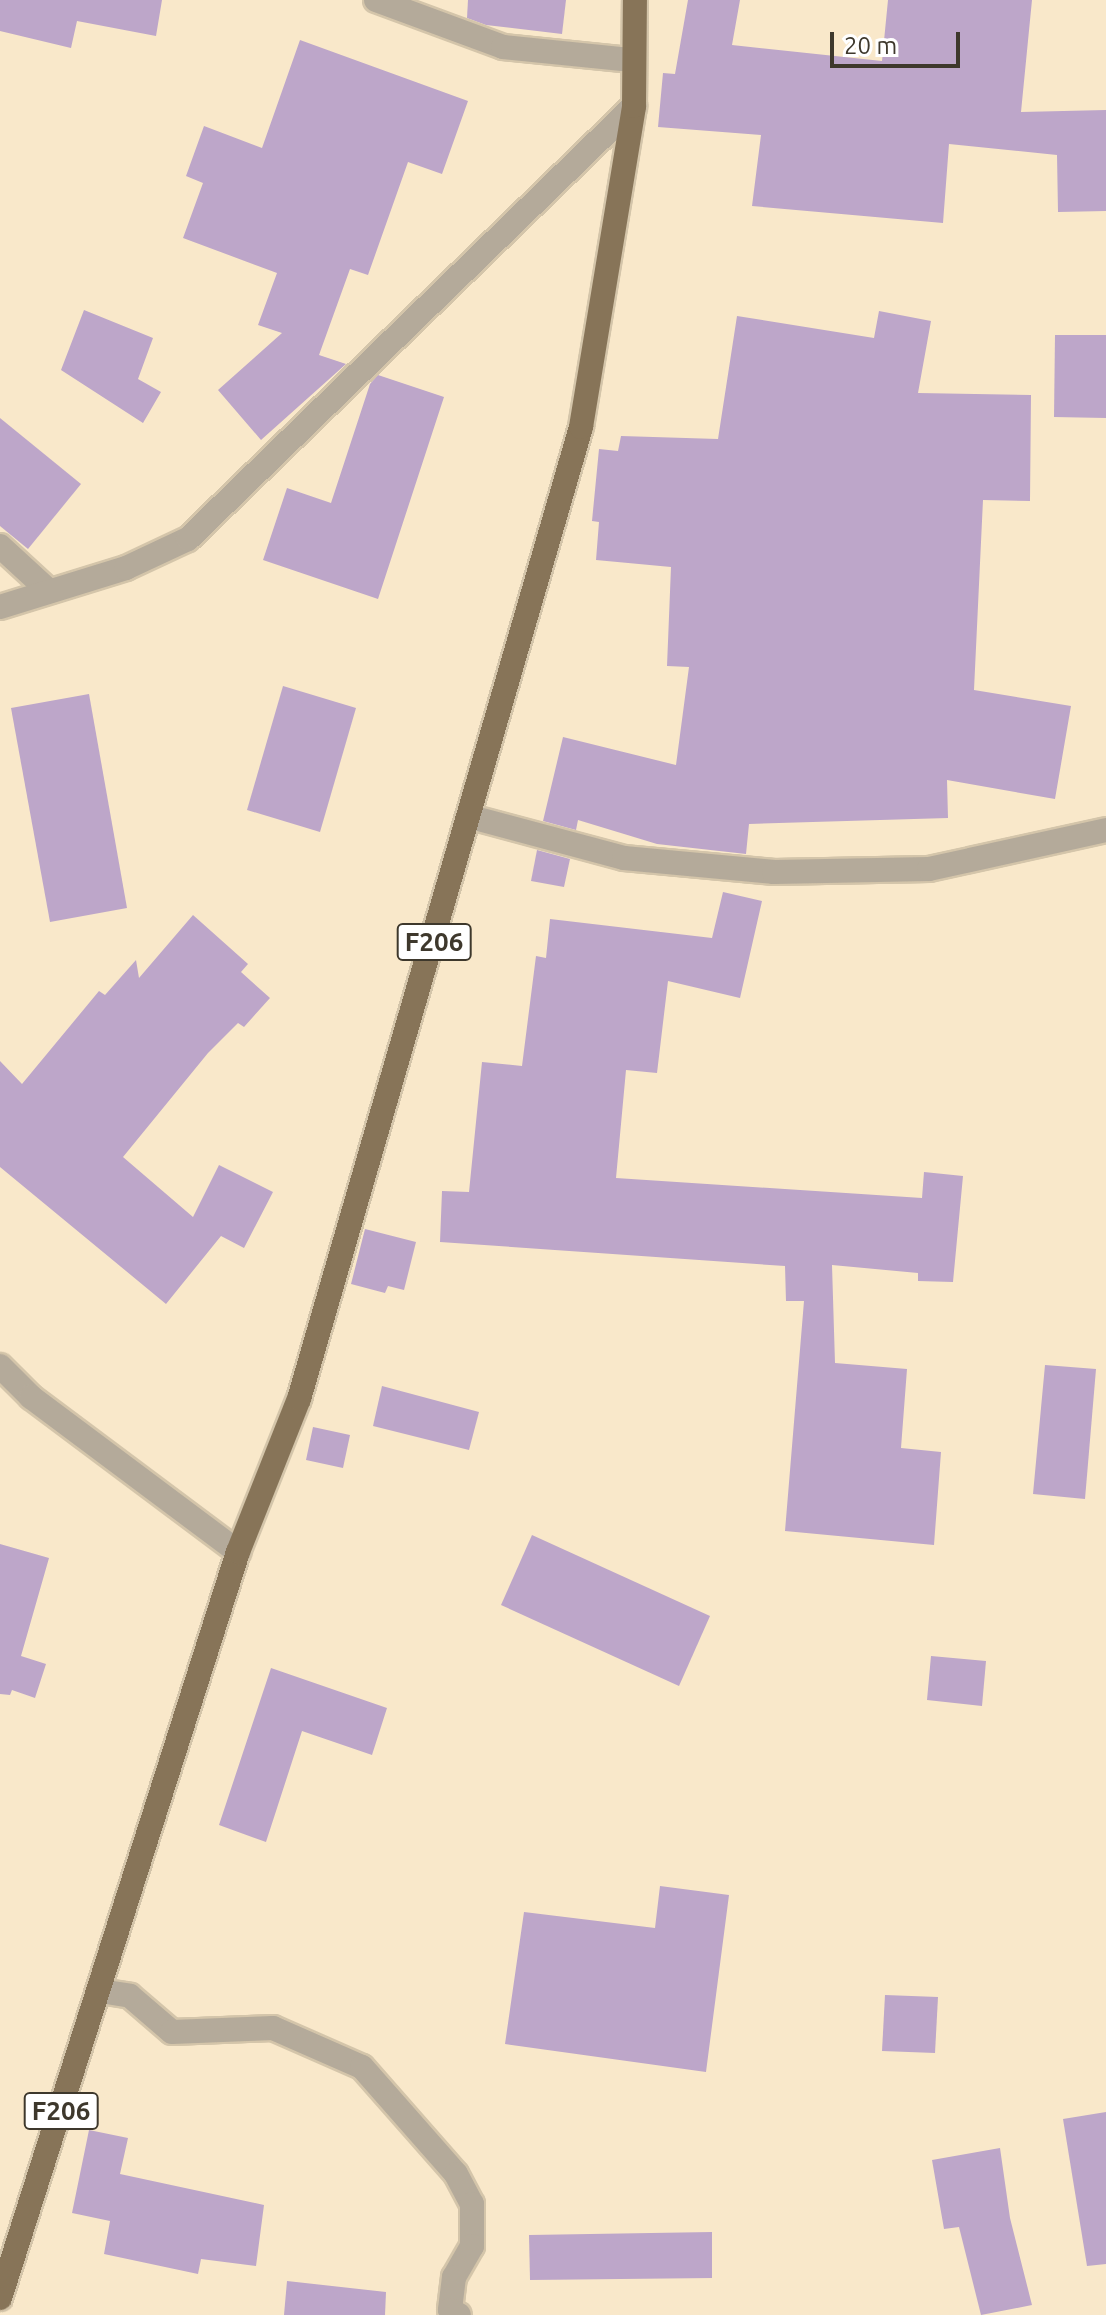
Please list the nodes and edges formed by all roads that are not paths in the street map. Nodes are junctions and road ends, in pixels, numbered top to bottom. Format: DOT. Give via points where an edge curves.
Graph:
graph roads {
  1 [pos="376,0"];
  2 [pos="635,0"];
  3 [pos="632,60"];
  4 [pos="634,106"];
  5 [pos="0,546"];
  6 [pos="49,591"];
  7 [pos="0,607"];
  8 [pos="471,817"];
  9 [pos="1106,830"];
  10 [pos="0,1366"];
  11 [pos="238,1552"];
  12 [pos="100,1991"];
  13 [pos="0,2298"];
  14 [pos="459,2315"];
  1 -- 3 [label="street" via="503,47"];
  2 -- 3 [label="main road, F206"];
  3 -- 4 [label="main road, F206"];
  4 -- 6 [label="street" via="188,539 126,568"];
  4 -- 8 [label="main road, F206" via="581,427"];
  5 -- 6 [label="street"];
  6 -- 7 [label="street"];
  8 -- 9 [label="street" via="624,858 774,872 929,869"];
  8 -- 11 [label="main road, F206" via="299,1399"];
  10 -- 11 [label="street" via="31,1397"];
  11 -- 12 [label="main road, F206"];
  12 -- 13 [label="main road, F206"];
  12 -- 14 [label="street" via="130,1996 172,2032 273,2028 362,2067 456,2174 472,2204 472,2246 454,2277 450,2310"];
}
